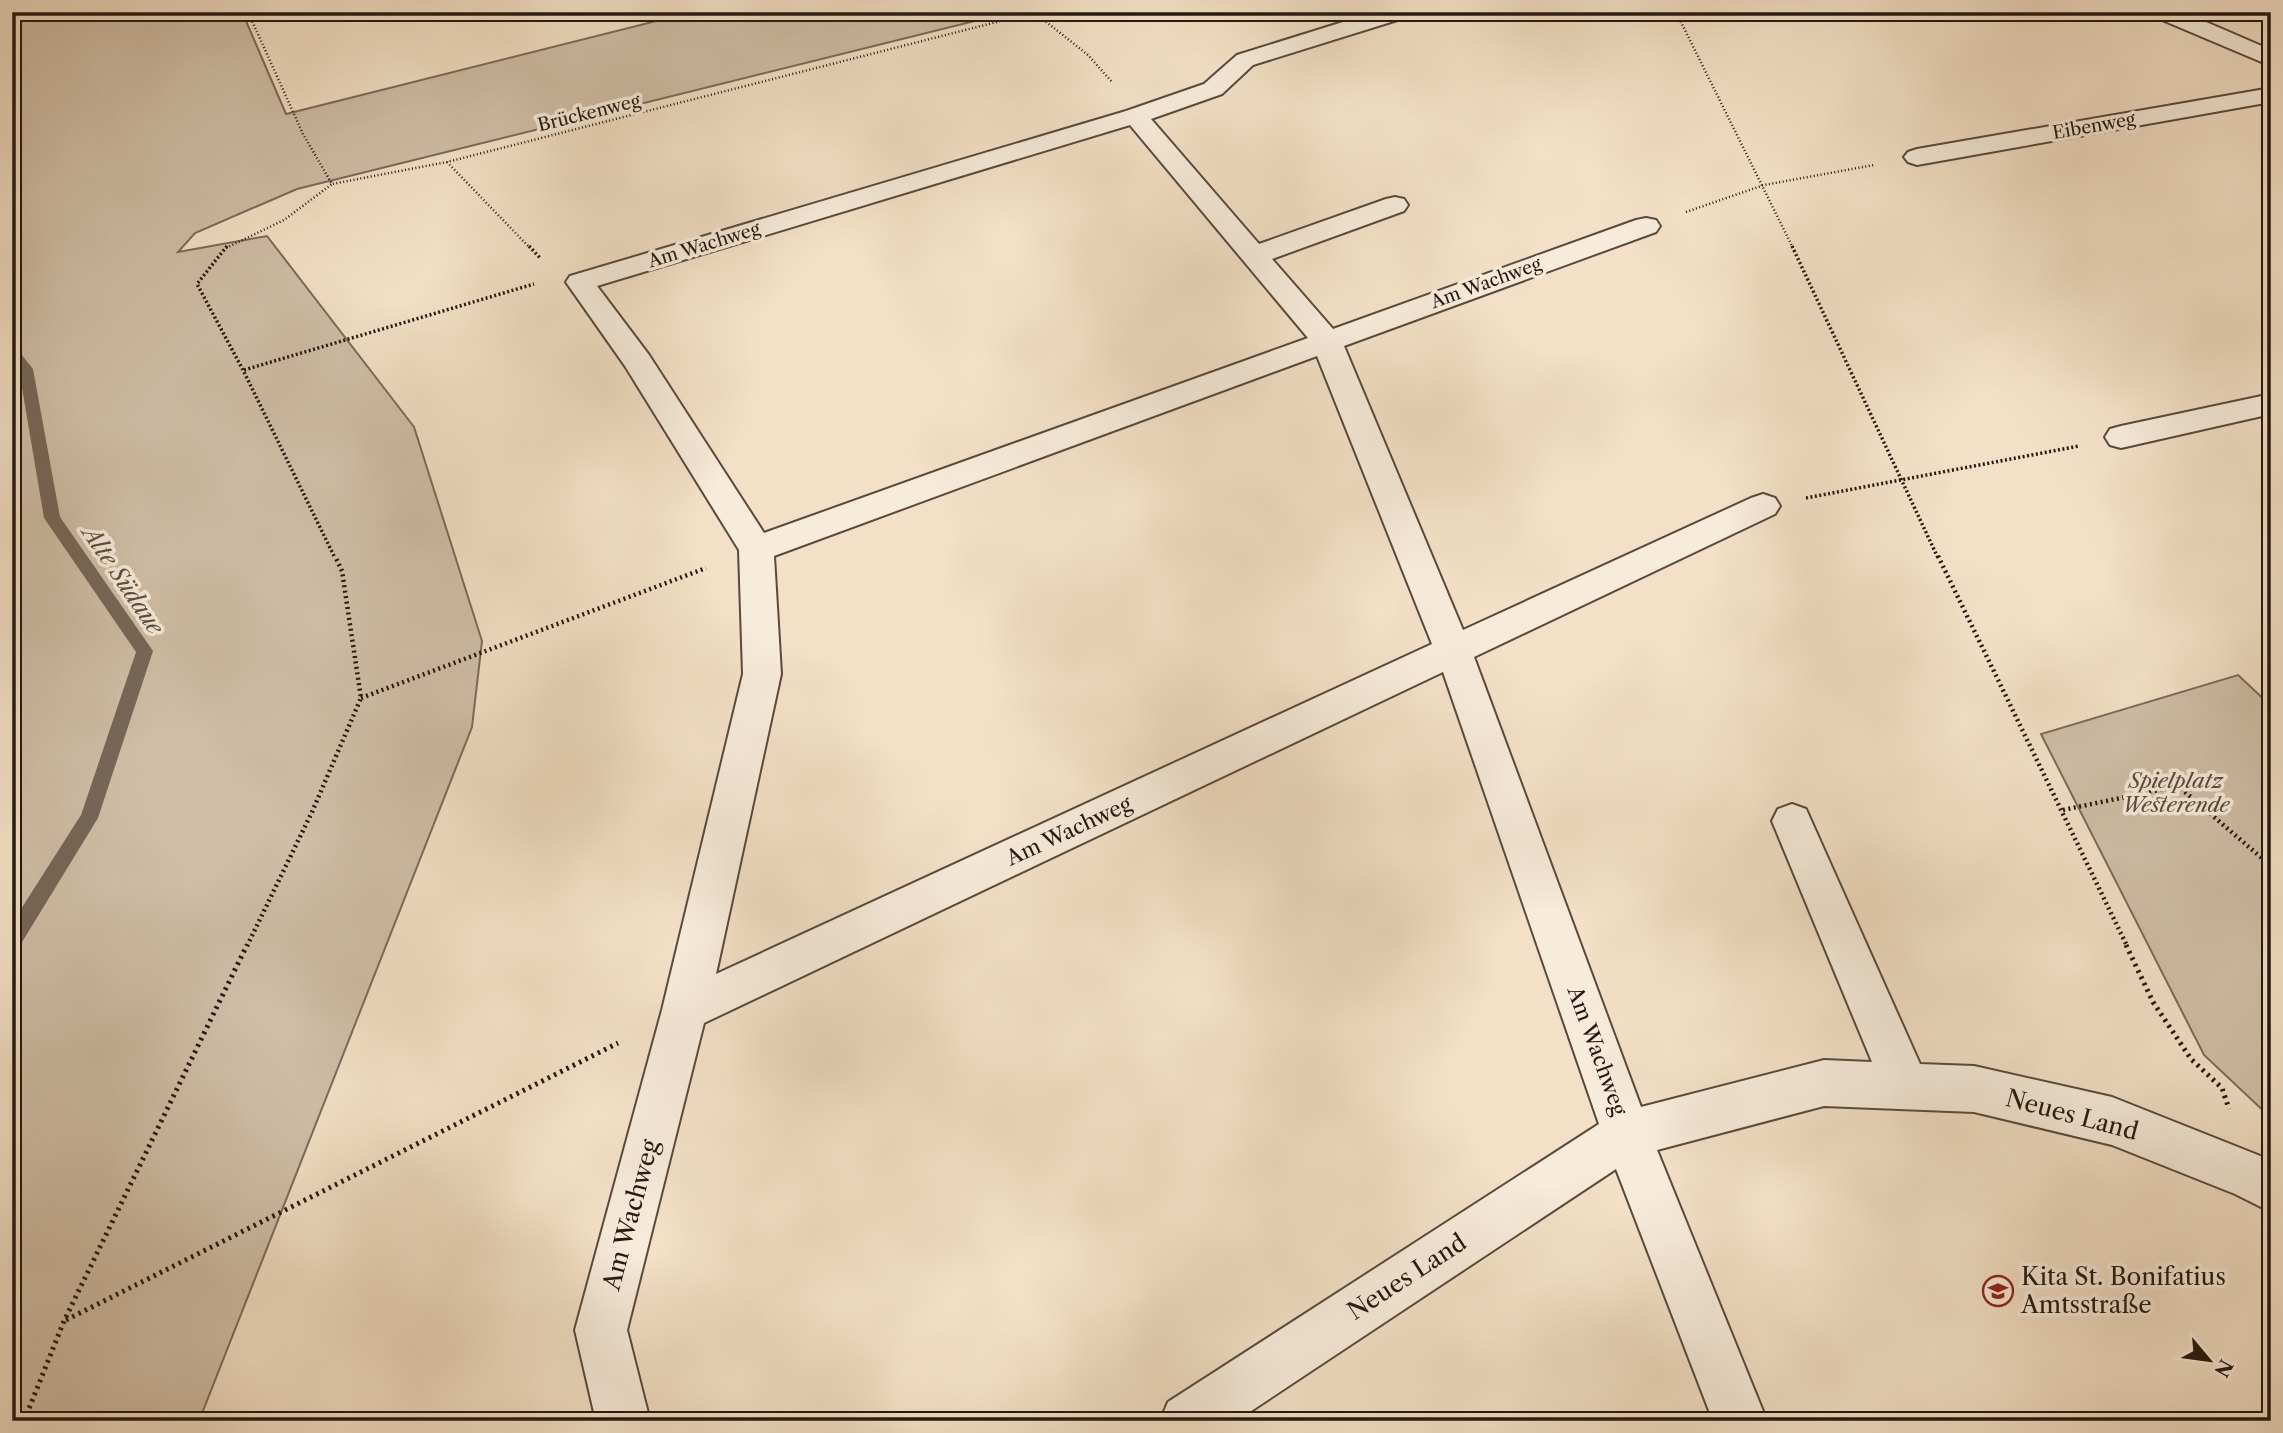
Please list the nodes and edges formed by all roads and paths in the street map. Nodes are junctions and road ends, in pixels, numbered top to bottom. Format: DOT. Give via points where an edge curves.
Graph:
graph roads {
  1 [pos="248,12"];
  2 [pos="1399,12"];
  3 [pos="1676,12"];
  4 [pos="2163,12"];
  5 [pos="1035,13"];
  6 [pos="2271,59"];
  7 [pos="2271,95"];
  8 [pos="1135,116"];
  9 [pos="1917,157"];
  10 [pos="447,162"];
  11 [pos="332,184"];
  12 [pos="1764,185"];
  13 [pos="1395,205"];
  14 [pos="1646,226"];
  15 [pos="1254,257"];
  16 [pos="580,282"];
  17 [pos="1326,340"];
  18 [pos="243,370"];
  19 [pos="2271,404"];
  20 [pos="2121,438"];
  21 [pos="1900,480"];
  22 [pos="1763,506"];
  23 [pos="756,549"];
  24 [pos="1454,652"];
  25 [pos="361,698"];
  26 [pos="2063,810"];
  27 [pos="1792,821"];
  28 [pos="2271,866"];
  29 [pos="684,1010"];
  30 [pos="1906,1087"];
  31 [pos="2222,1088"];
  32 [pos="1627,1134"];
  33 [pos="2271,1187"];
  34 [pos="64,1321"];
  35 [pos="24,1421"];
  36 [pos="623,1421"];
  37 [pos="1186,1421"];
  38 [pos="1740,1421"];
  1 -- 11 [label="path" via="303,134"];
  2 -- 8 [label="street, Am Wachweg" via="1245,60 1213,89"];
  3 -- 12 [label="path"];
  4 -- 6 [label="street"];
  5 -- 8 [label="path" via="1087,55 1129,101"];
  5 -- 10 [label="path, Brückenweg"];
  7 -- 9 [label="street, Eibenweg"];
  8 -- 15 [label="street, Am Wachweg"];
  8 -- 16 [label="street, Am Wachweg"];
  9 -- 12 [label="path"];
  10 -- 11 [label="path, Brückenweg"];
  10 -- 16 [label="path" via="548,266"];
  11 -- 18 [label="path" via="284,220 228,246 197,284"];
  12 -- 14 [label="path"];
  12 -- 21 [label="path"];
  13 -- 15 [label="street"];
  14 -- 17 [label="street, Am Wachweg"];
  15 -- 17 [label="street, Am Wachweg"];
  16 -- 18 [label="path" via="541,282"];
  16 -- 23 [label="street, Am Wachweg" via="638,362"];
  17 -- 23 [label="street, Am Wachweg"];
  17 -- 24 [label="street, Am Wachweg"];
  18 -- 25 [label="path" via="342,571"];
  19 -- 20 [label="street"];
  20 -- 21 [label="path"];
  21 -- 22 [label="path"];
  21 -- 26 [label="path"];
  22 -- 24 [label="street, Am Wachweg"];
  23 -- 25 [label="path"];
  23 -- 29 [label="street, Am Wachweg" via="762,674"];
  24 -- 29 [label="street, Am Wachweg"];
  24 -- 32 [label="street, Am Wachweg"];
  25 -- 34 [label="path" via="312,812"];
  26 -- 28 [label="path" via="2178,786"];
  26 -- 31 [label="path" via="2153,1002 2191,1059"];
  27 -- 30 [label="street"];
  29 -- 34 [label="path"];
  29 -- 36 [label="street, Am Wachweg" via="601,1330"];
  30 -- 32 [label="street, Neues Land" via="1824,1083"];
  30 -- 33 [label="street, Neues Land" via="1974,1089 2112,1121"];
  32 -- 37 [label="street, Neues Land"];
  32 -- 38 [label="street"];
  34 -- 35 [label="path"];
}
